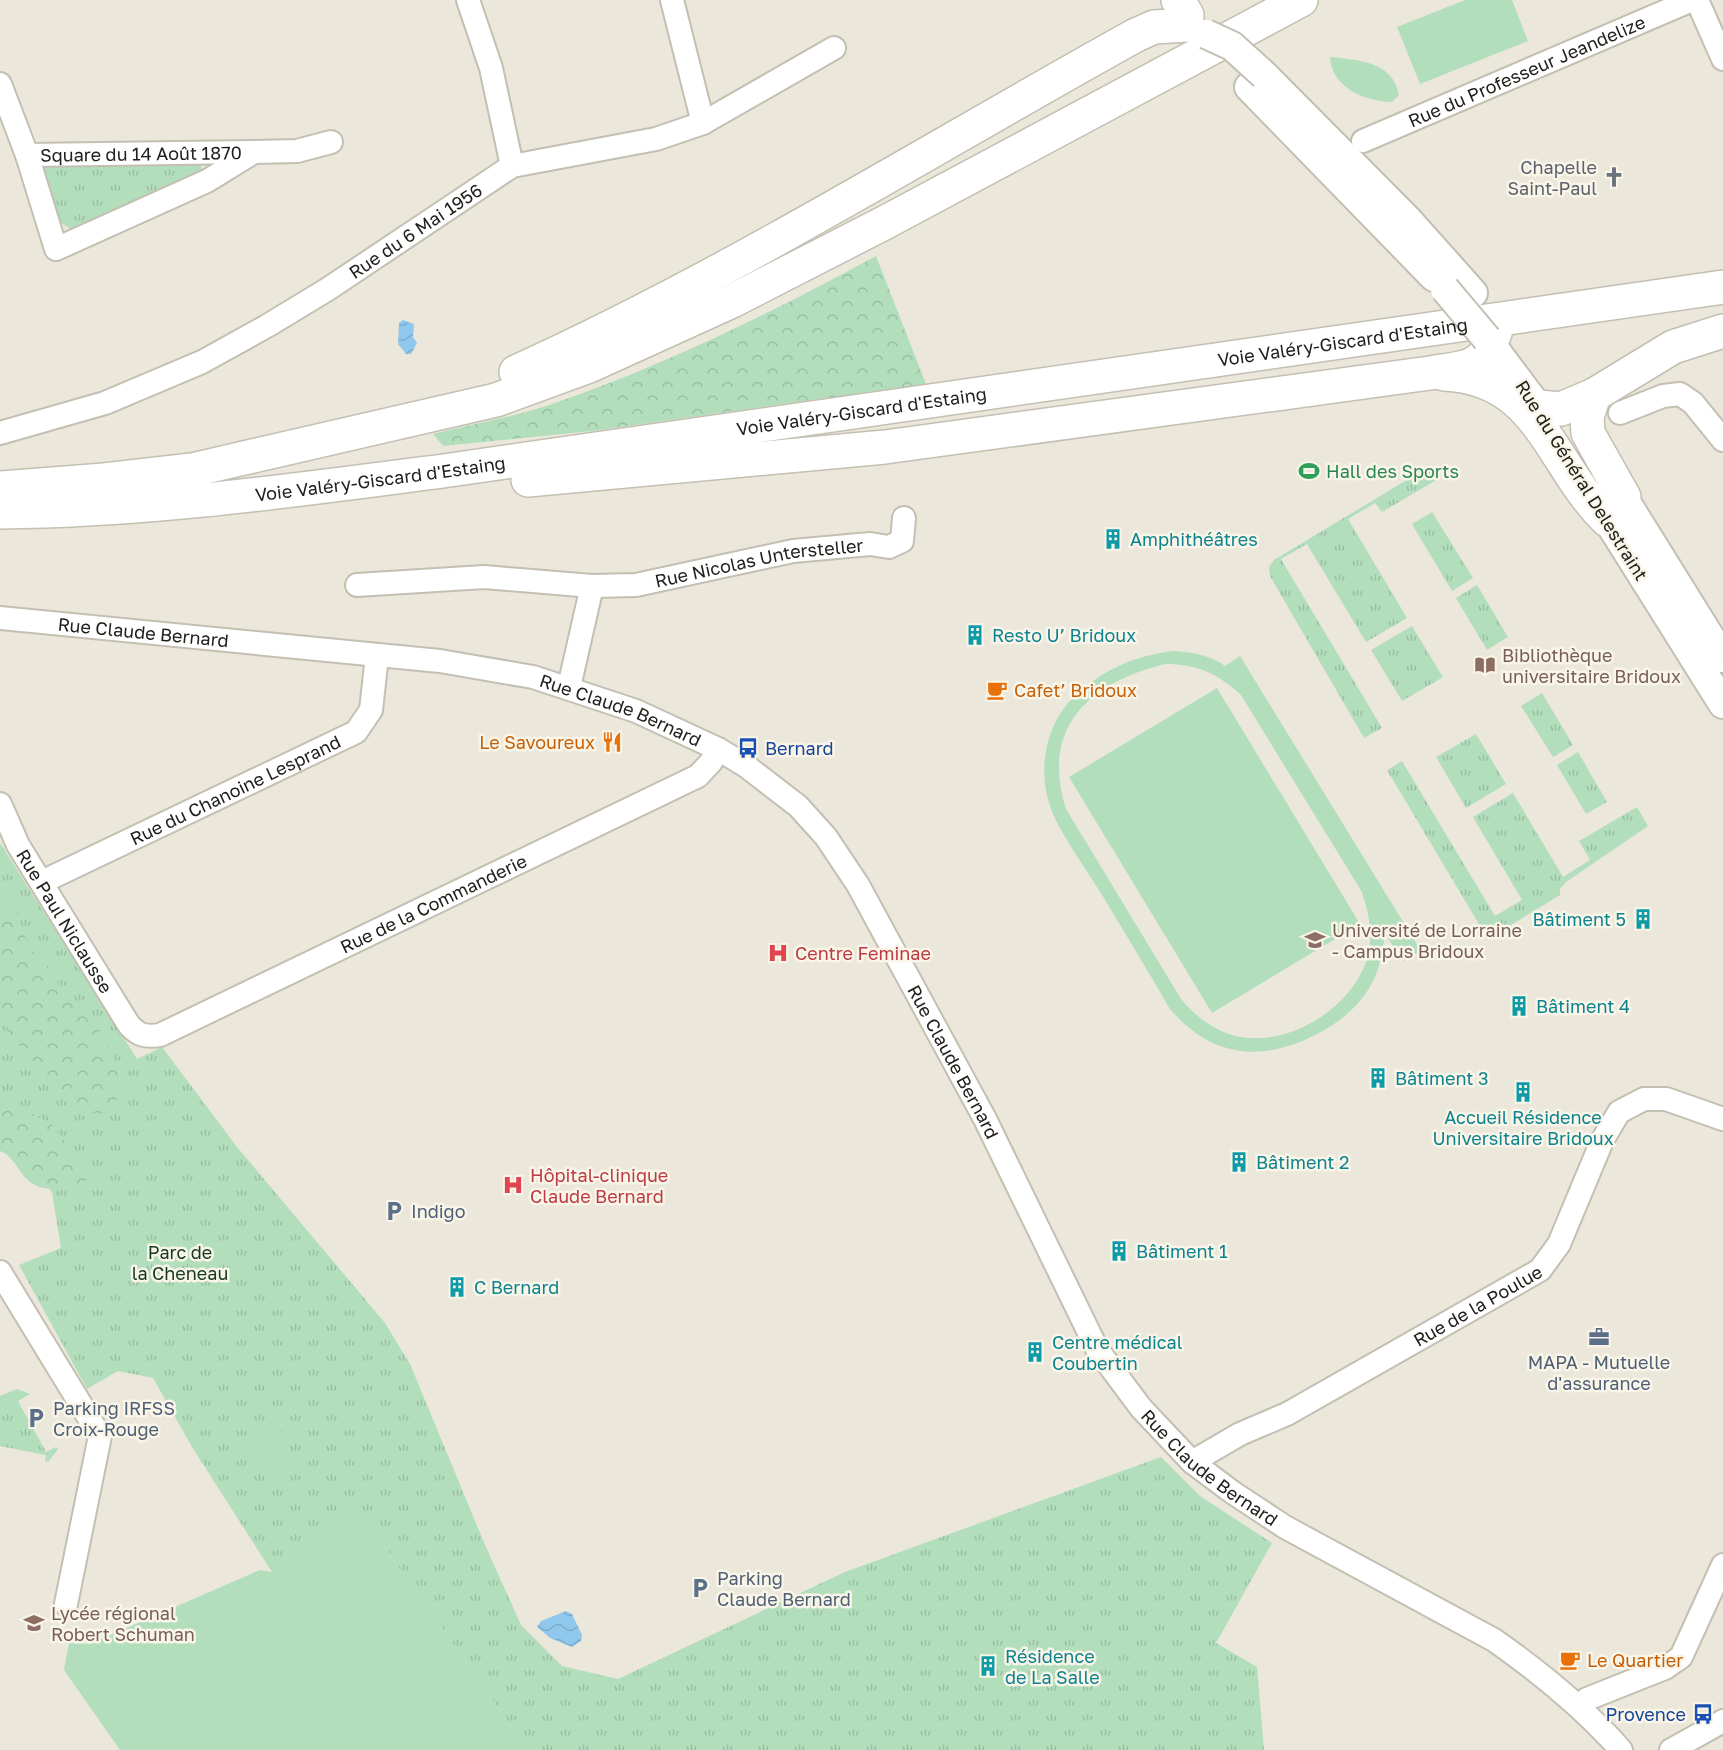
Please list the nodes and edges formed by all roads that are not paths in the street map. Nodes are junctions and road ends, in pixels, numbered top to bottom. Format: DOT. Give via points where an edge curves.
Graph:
graph roads {
  1 [pos="468,0"];
  2 [pos="672,0"];
  3 [pos="1301,0"];
  4 [pos="1692,0"];
  5 [pos="1697,0"];
  6 [pos="1190,20"];
  7 [pos="834,48"];
  8 [pos="1723,59"];
  9 [pos="1257,81"];
  10 [pos="0,84"];
  11 [pos="703,123"];
  12 [pos="1363,141"];
  13 [pos="331,142"];
  14 [pos="254,152"];
  15 [pos="27,155"];
  16 [pos="512,166"];
  17 [pos="1723,287"];
  18 [pos="1723,331"];
  19 [pos="1496,335"];
  20 [pos="1430,374"];
  21 [pos="1607,404"];
  22 [pos="1550,408"];
  23 [pos="363,431"];
  24 [pos="0,433"];
  25 [pos="1723,440"];
  26 [pos="0,488"];
  27 [pos="280,492"];
  28 [pos="1616,509"];
  29 [pos="0,513"];
  30 [pos="904,518"];
  31 [pos="357,585"];
  32 [pos="592,585"];
  33 [pos="0,618"];
  34 [pos="377,656"];
  35 [pos="1723,658"];
  36 [pos="569,687"];
  37 [pos="1723,704"];
  38 [pos="718,749"];
  39 [pos="0,804"];
  40 [pos="42,882"];
  41 [pos="137,1033"];
  42 [pos="1723,1119"];
  43 [pos="0,1272"];
  44 [pos="1192,1462"];
  45 [pos="1723,1565"];
  46 [pos="66,1604"];
  47 [pos="1579,1705"];
  48 [pos="1723,1721"];
  49 [pos="1622,1750"];
  50 [pos="1671,1750"];
  1 -- 16 [label="street" via="491,68"];
  2 -- 11 [label="street"];
  3 -- 23 [label="highway, Voie Valéry-Giscard d'Estaing" via="722,305 589,366 496,400"];
  4 -- 12 [label="street, Rue du Professeur Jeandelize"];
  5 -- 8 [label="street"];
  6 -- 9 [label="main road"];
  6 -- 23 [label="highway" via="1136,35 612,328 503,378"];
  7 -- 11 [label="street, Rue du 6 Mai 1956"];
  9 -- 19 [label="main road, Rue du Général Delestraint, bridge" via="1445,289"];
  9 -- 19 [label="main road, Rue du Général Delestraint" via="1407,219 1473,293"];
  10 -- 15 [label="street"];
  11 -- 16 [label="street, Rue du 6 Mai 1956" via="656,139"];
  13 -- 14 [label="street, Square du 14 Août 1870" via="297,151"];
  14 -- 15 [label="street, Square du 14 Août 1870"];
  14 -- 15 [label="street, Square du 14 Août 1870" via="207,181 56,249"];
  16 -- 24 [label="street, Rue du 6 Mai 1956" via="328,289 202,362 101,404"];
  17 -- 27 [label="highway, Voie Valéry-Giscard d'Estaing"];
  18 -- 21 [label="highway" via="1673,347"];
  19 -- 20 [label="highway" via="1476,363"];
  19 -- 22 [label="main road, Rue du Général Delestraint"];
  20 -- 27 [label="highway" via="885,447 429,489"];
  20 -- 28 [label="highway" via="1479,380 1515,398 1530,412 1586,499"];
  21 -- 22 [label="highway"];
  21 -- 25 [label="street" via="1680,394 1693,403"];
  21 -- 28 [label="highway" via="1587,417 1588,433"];
  22 -- 28 [label="main road, Rue du Général Delestraint"];
  23 -- 26 [label="highway, Voie Valéry-Giscard d'Estaing" via="192,470"];
  27 -- 29 [label="highway, Voie Valéry-Giscard d'Estaing" via="150,505"];
  28 -- 35 [label="main road, Rue du Général Delestraint"];
  28 -- 37 [label="main road, Rue du Général Delestraint"];
  30 -- 32 [label="street, Rue Nicolas Untersteller" via="902,541 889,547 870,544 793,551 636,585"];
  31 -- 32 [label="street, Rue Nicolas Untersteller" via="484,577"];
  32 -- 36 [label="street"];
  33 -- 34 [label="street, Rue Claude Bernard"];
  34 -- 36 [label="street, Rue Claude Bernard" via="503,670"];
  34 -- 40 [label="street, Rue du Chanoine Lesprand" via="371,710 356,732"];
  36 -- 38 [label="street, Rue Claude Bernard" via="636,711"];
  38 -- 41 [label="street, Rue de la Commanderie" via="698,776 160,1035 148,1037"];
  38 -- 44 [label="street, Rue Claude Bernard" via="798,806 826,837 858,885 993,1133 1101,1357 1141,1408"];
  39 -- 40 [label="street, Rue Paul Niclausse" via="18,845"];
  40 -- 41 [label="street, Rue Paul Niclausse"];
  42 -- 44 [label="street, Rue de la Poulue" via="1666,1099 1644,1099 1619,1112 1602,1142 1559,1244 1540,1270 1287,1414 1240,1434"];
  43 -- 46 [label="street" via="100,1436"];
  44 -- 47 [label="street, Rue Claude Bernard" via="1285,1527 1494,1640"];
  45 -- 47 [label="street" via="1681,1657 1665,1668 1606,1690"];
  47 -- 49 [label="street, Rue Claude Bernard"];
  48 -- 50 [label="street"];
}
